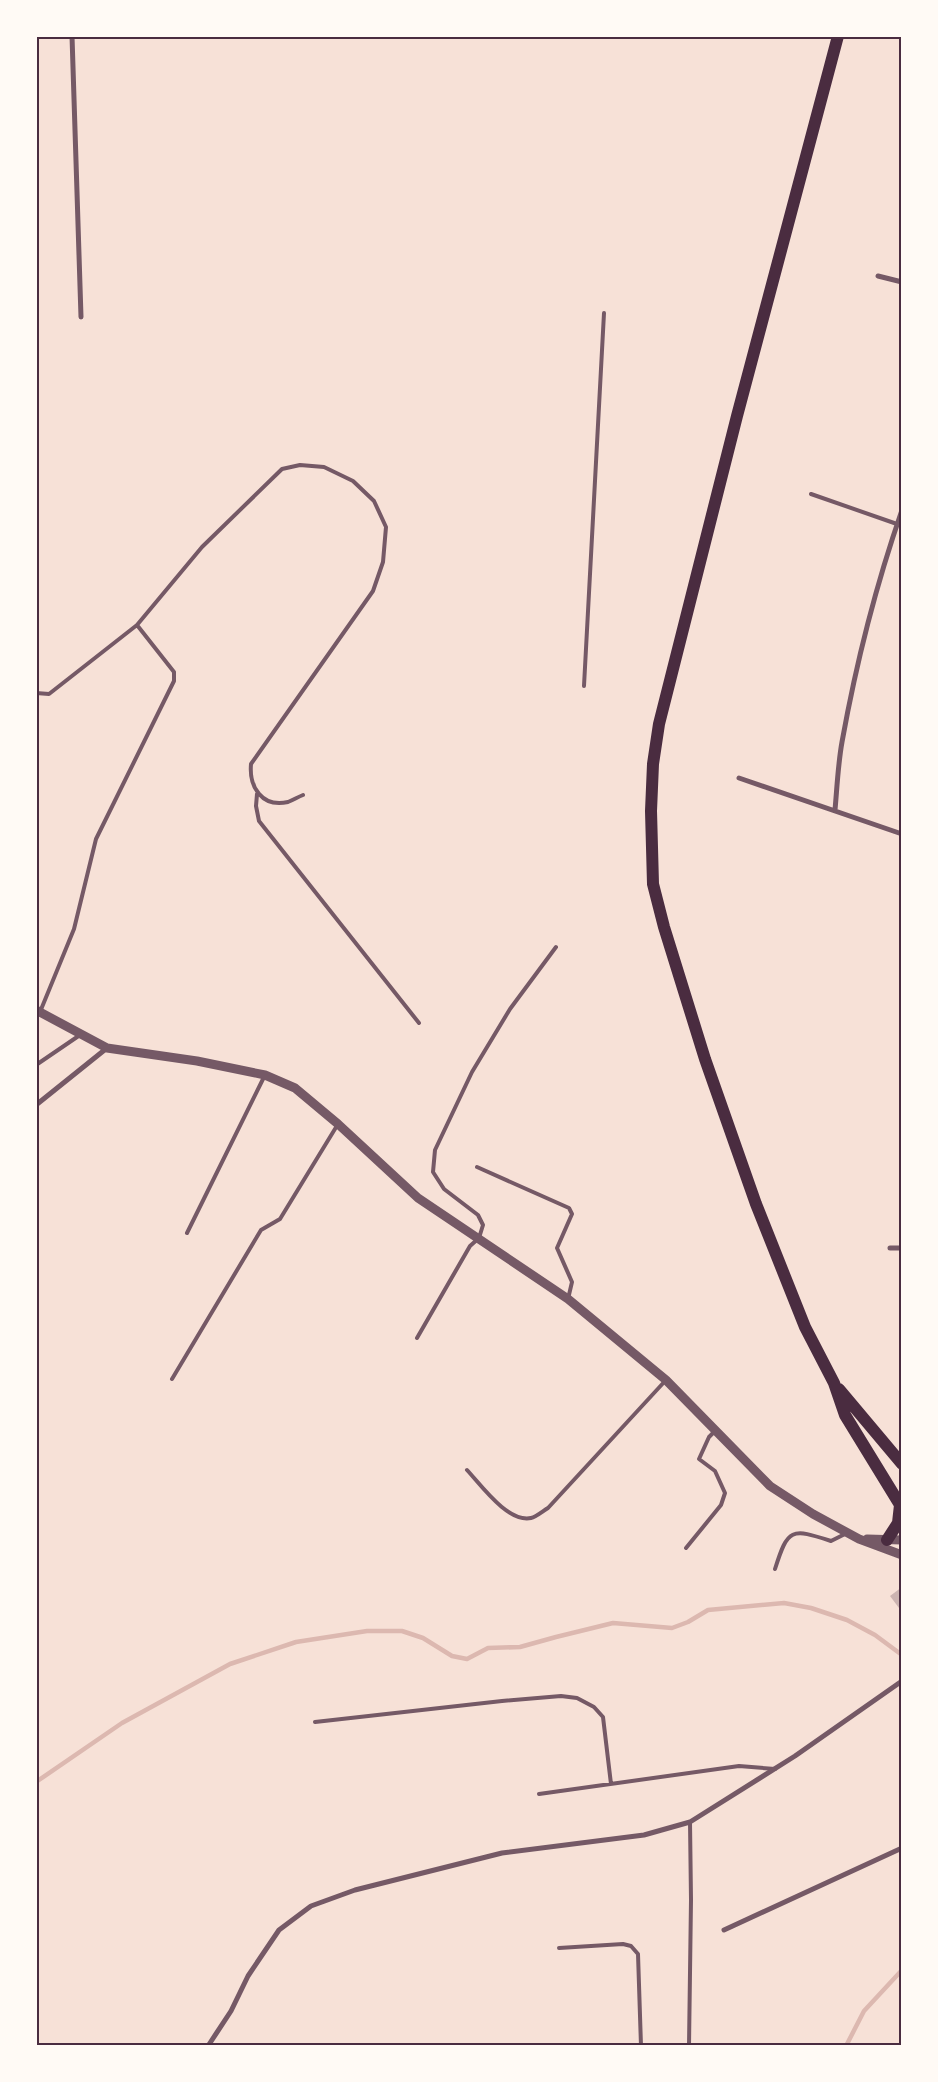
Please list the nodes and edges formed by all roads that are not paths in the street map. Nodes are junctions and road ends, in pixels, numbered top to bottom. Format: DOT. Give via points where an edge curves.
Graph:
graph roads {
  1 [pos="72,36"];
  2 [pos="838,36"];
  3 [pos="878,276"];
  4 [pos="902,282"];
  5 [pos="604,313"];
  6 [pos="81,317"];
  7 [pos="811,494"];
  8 [pos="902,510"];
  9 [pos="897,524"];
  10 [pos="137,625"];
  11 [pos="584,686"];
  12 [pos="36,693"];
  13 [pos="739,778"];
  14 [pos="258,794"];
  15 [pos="303,795"];
  16 [pos="834,810"];
  17 [pos="902,834"];
  18 [pos="556,947"];
  19 [pos="38,1011"];
  20 [pos="419,1023"];
  21 [pos="81,1034"];
  22 [pos="107,1048"];
  23 [pos="36,1065"];
  24 [pos="265,1075"];
  25 [pos="36,1105"];
  26 [pos="338,1124"];
  27 [pos="477,1167"];
  28 [pos="187,1233"];
  29 [pos="479,1238"];
  30 [pos="890,1248"];
  31 [pos="902,1248"];
  32 [pos="568,1299"];
  33 [pos="417,1338"];
  34 [pos="172,1378"];
  35 [pos="666,1380"];
  36 [pos="834,1383"];
  37 [pos="716,1430"];
  38 [pos="902,1464"];
  39 [pos="467,1470"];
  40 [pos="901,1506"];
  41 [pos="848,1533"];
  42 [pos="859,1539"];
  43 [pos="887,1540"];
  44 [pos="902,1540"];
  45 [pos="686,1548"];
  46 [pos="902,1555"];
  47 [pos="775,1569"];
  48 [pos="902,1681"];
  49 [pos="315,1722"];
  50 [pos="775,1769"];
  51 [pos="612,1784"];
  52 [pos="539,1794"];
  53 [pos="690,1822"];
  54 [pos="902,1848"];
  55 [pos="724,1930"];
  56 [pos="559,1948"];
  57 [pos="208,2046"];
  58 [pos="641,2046"];
  59 [pos="689,2046"];
  1 -- 6 [label="street"];
  2 -- 36 [label="main road" via="659,724 651,810 654,884 705,1059 804,1327"];
  3 -- 4 [label="street"];
  5 -- 11 [label="lane"];
  7 -- 9 [label="lane"];
  8 -- 9 [label="street"];
  9 -- 16 [label="street" via="861,652 842,743"];
  10 -- 12 [label="lane" via="50,694"];
  10 -- 14 [label="lane" via="202,547 282,469 300,465 324,467 353,481 374,501 386,527 383,562 373,591 251,764 250,778"];
  10 -- 19 [label="lane" via="174,672 174,681 96,838 74,929"];
  13 -- 16 [label="street"];
  14 -- 15 [label="lane" via="275,802 288,802"];
  14 -- 20 [label="lane" via="258,821"];
  16 -- 17 [label="street"];
  18 -- 29 [label="lane" via="510,1009 434,1150 434,1172 444,1189 478,1215 483,1225"];
  19 -- 21 [label="street"];
  21 -- 22 [label="street"];
  21 -- 23 [label="lane"];
  22 -- 24 [label="street"];
  22 -- 25 [label="street"];
  24 -- 26 [label="street" via="295,1088"];
  24 -- 28 [label="lane"];
  26 -- 29 [label="street" via="418,1198"];
  26 -- 34 [label="lane" via="280,1219 261,1230"];
  27 -- 32 [label="lane" via="569,1208 572,1214 557,1248 572,1282"];
  29 -- 32 [label="street"];
  29 -- 33 [label="lane" via="470,1246"];
  30 -- 31 [label="street"];
  32 -- 35 [label="street"];
  35 -- 37 [label="street"];
  35 -- 39 [label="lane" via="548,1508 531,1518 518,1517 506,1511"];
  36 -- 38 [label="main road"];
  36 -- 40 [label="main road" via="845,1415"];
  37 -- 41 [label="street" via="770,1486"];
  37 -- 45 [label="lane" via="699,1459 715,1471 725,1493 721,1505"];
  40 -- 43 [label="main road" via="898,1523"];
  41 -- 42 [label="street"];
  41 -- 47 [label="lane" via="831,1541 804,1532 793,1534 782,1547"];
  42 -- 43 [label="street"];
  42 -- 46 [label="street"];
  43 -- 44 [label="street"];
  48 -- 50 [label="street"];
  49 -- 51 [label="lane" via="502,1701 561,1696 577,1698 594,1707 603,1717"];
  50 -- 51 [label="lane" via="739,1766"];
  50 -- 53 [label="street"];
  51 -- 52 [label="lane"];
  53 -- 57 [label="street" via="644,1835 502,1853 355,1890 311,1906 279,1930"];
  53 -- 59 [label="lane"];
  54 -- 55 [label="street"];
  56 -- 58 [label="lane" via="624,1944 638,1954"];
}
